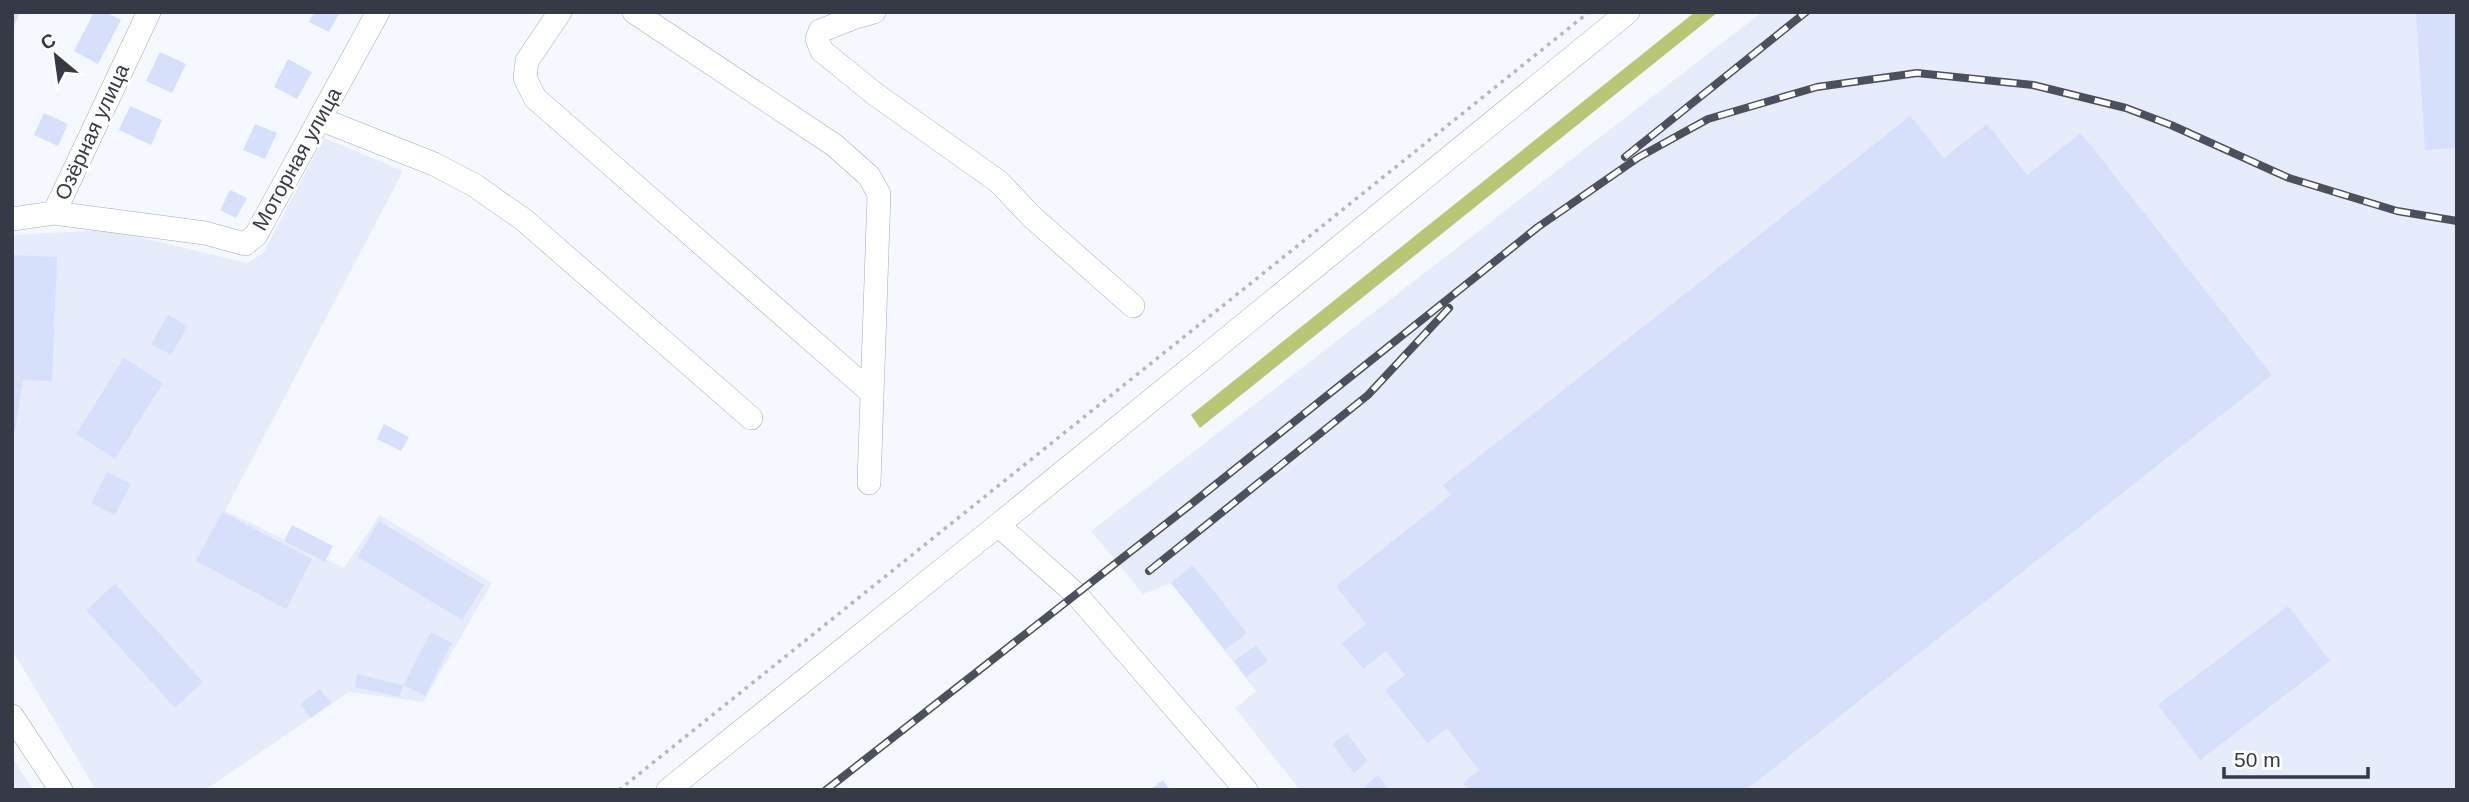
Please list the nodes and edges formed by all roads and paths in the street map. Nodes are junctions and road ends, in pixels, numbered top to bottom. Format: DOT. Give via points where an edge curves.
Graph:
graph roads {
  1 [pos="149,12"];
  2 [pos="378,12"];
  3 [pos="560,12"];
  4 [pos="634,12"];
  5 [pos="874,12"];
  6 [pos="1589,12"];
  7 [pos="1628,12"];
  8 [pos="320,119"];
  9 [pos="54,213"];
  10 [pos="12,219"];
  11 [pos="1133,306"];
  12 [pos="872,393"];
  13 [pos="751,418"];
  14 [pos="869,483"];
  15 [pos="998,525"];
  16 [pos="12,716"];
  17 [pos="61,790"];
  18 [pos="619,790"];
  19 [pos="667,790"];
  20 [pos="1246,790"];
  1 -- 9 [label="street, Озёрная улица"];
  2 -- 8 [label="street, Моторная улица"];
  3 -- 12 [label="street" via="527,61 525,78 535,98"];
  4 -- 12 [label="street" via="834,145 869,176 879,194"];
  5 -- 11 [label="street" via="820,31 817,39 822,51 999,182"];
  6 -- 18 [label="path"];
  7 -- 15 [label="street"];
  8 -- 9 [label="street, Моторная улица" via="256,235 245,244 205,233"];
  8 -- 13 [label="street" via="434,164 474,185 524,220"];
  9 -- 10 [label="street, Озёрная улица"];
  12 -- 14 [label="street"];
  15 -- 19 [label="street"];
  15 -- 20 [label="street" via="1076,594"];
  16 -- 17 [label="street"];
}
